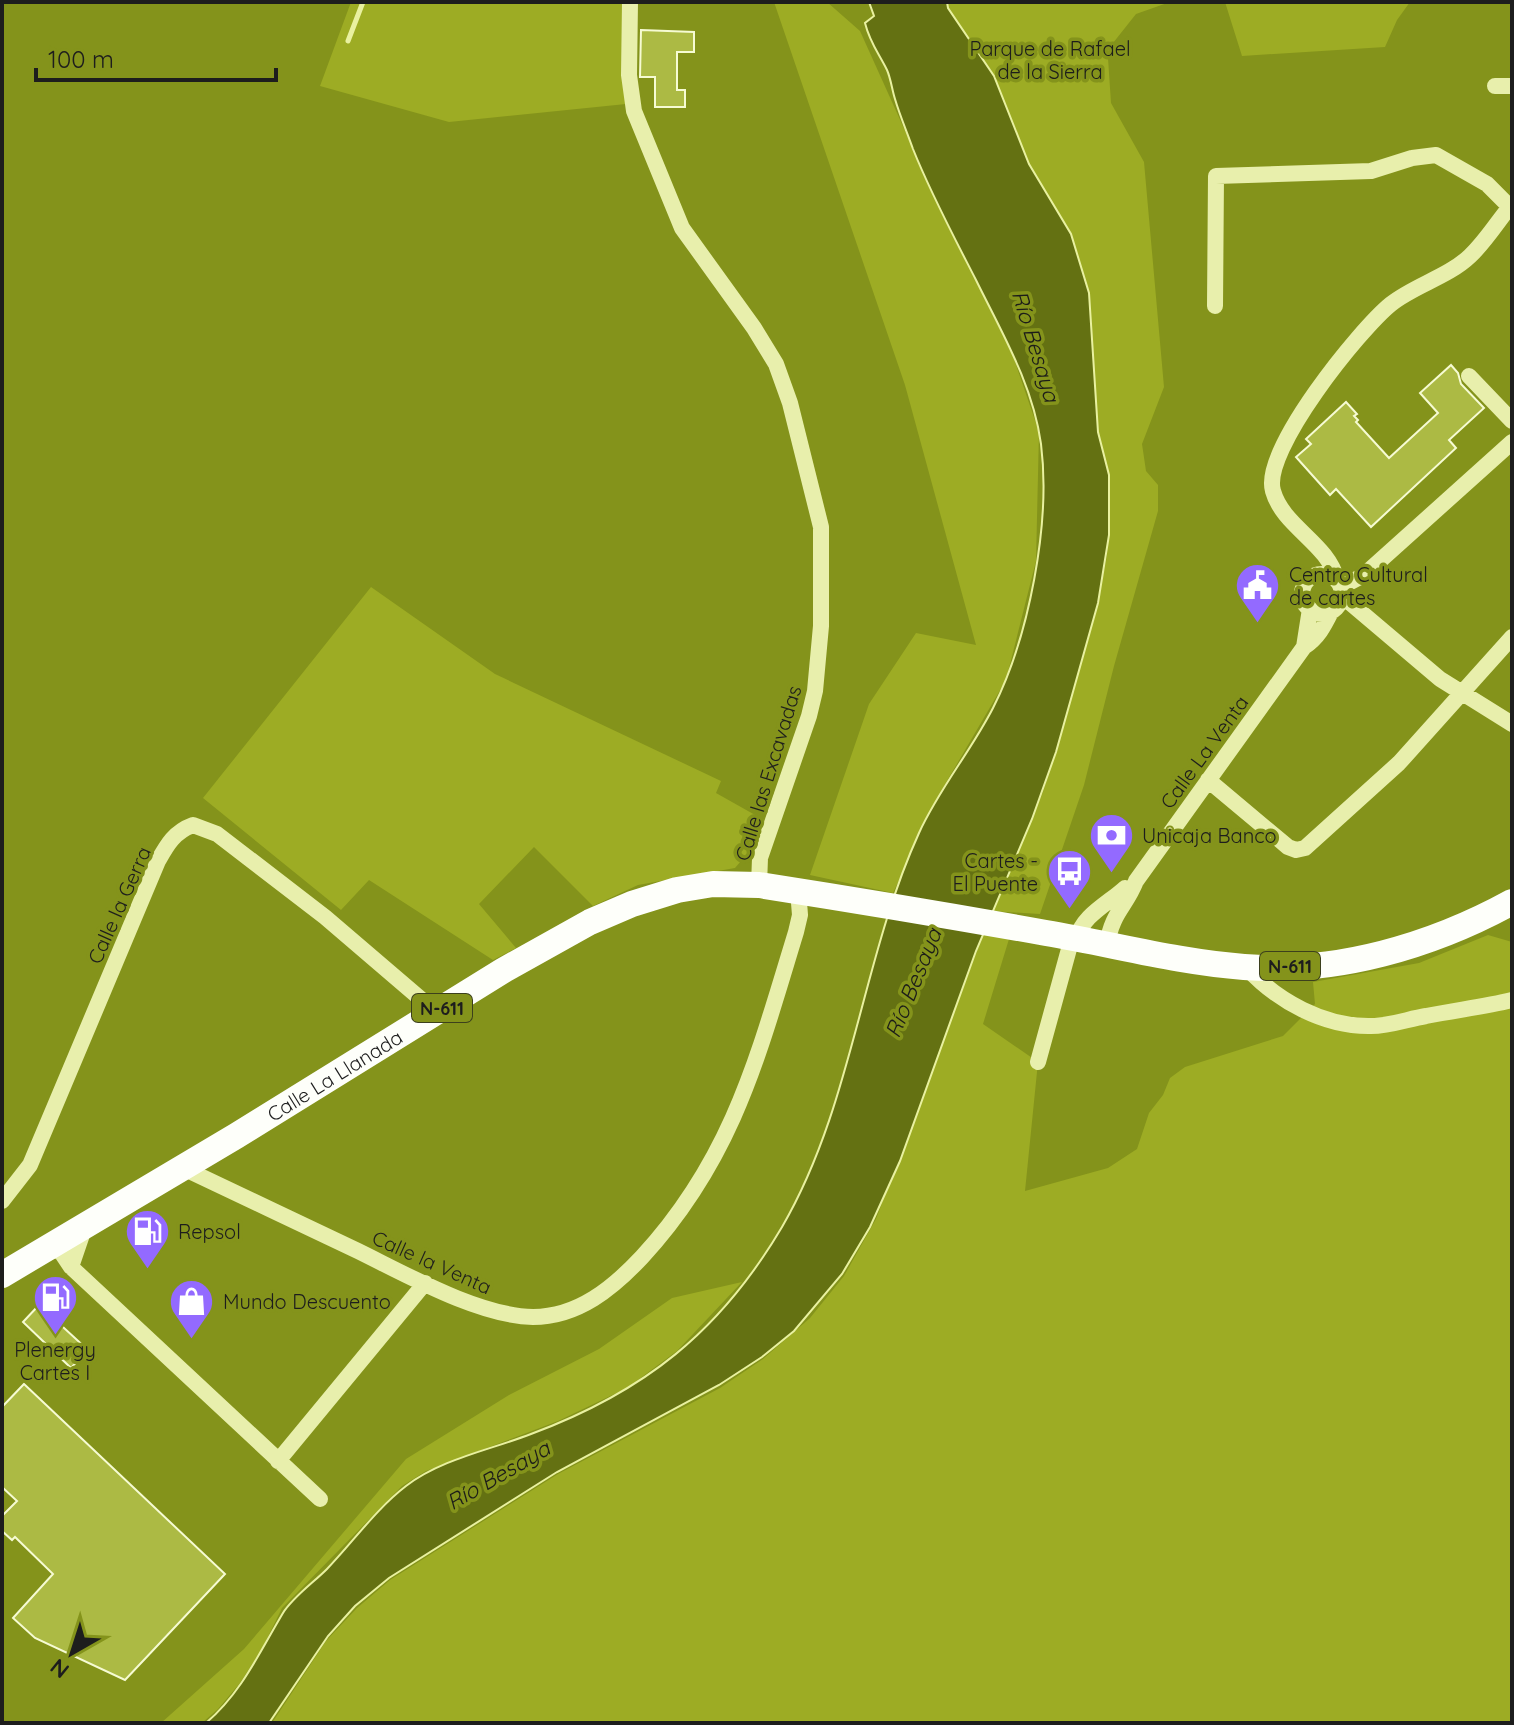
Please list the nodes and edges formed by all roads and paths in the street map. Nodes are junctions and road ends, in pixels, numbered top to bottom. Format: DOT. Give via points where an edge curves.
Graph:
graph roads {
  1 [pos="630,2"];
  2 [pos="1511,206"];
  3 [pos="1215,306"];
  4 [pos="1469,376"];
  5 [pos="1512,421"];
  6 [pos="1512,442"];
  7 [pos="1321,552"];
  8 [pos="1319,574"];
  9 [pos="1340,588"];
  10 [pos="1310,609"];
  11 [pos="1331,612"];
  12 [pos="1512,637"];
  13 [pos="1304,647"];
  14 [pos="1461,694"];
  15 [pos="1512,724"];
  16 [pos="1208,780"];
  17 [pos="1136,881"];
  18 [pos="759,885"];
  19 [pos="807,892"];
  20 [pos="1512,902"];
  21 [pos="1069,937"];
  22 [pos="1107,945"];
  23 [pos="1245,967"];
  24 [pos="1512,1000"];
  25 [pos="436,1012"];
  26 [pos="1038,1062"];
  27 [pos="183,1168"];
  28 [pos="2,1201"];
  29 [pos="85,1226"];
  30 [pos="39,1254"];
  31 [pos="71,1267"];
  32 [pos="2,1275"];
  33 [pos="425,1283"];
  34 [pos="278,1461"];
  35 [pos="320,1499"];
  1 -- 18 [label="street, Calle las Excavadas" via="634,111 690,241 776,364 820,520 821,626 815,691 764,846"];
  2 -- 3 [label="street" via="1487,184 1436,155 1371,171 1216,176"];
  2 -- 7 [label="street" via="1467,259 1418,285 1376,318 1310,398 1294,426 1272,489 1281,508"];
  4 -- 5 [label="street"];
  6 -- 9 [label="street" via="1375,567"];
  7 -- 8 [label="street"];
  7 -- 9 [label="street"];
  8 -- 9 [label="street"];
  8 -- 10 [label="street" via="1304,586"];
  9 -- 11 [label="street" via="1339,604"];
  9 -- 14 [label="street" via="1369,619"];
  10 -- 11 [label="street"];
  10 -- 13 [label="street, Calle La Venta"];
  11 -- 13 [label="street, Calle La Venta"];
  12 -- 14 [label="street"];
  13 -- 16 [label="street, Calle La Venta"];
  14 -- 15 [label="street"];
  14 -- 16 [label="street" via="1399,763 1302,849 1281,842"];
  16 -- 17 [label="street, Calle La Venta"];
  17 -- 21 [label="street, Calle La Venta"];
  17 -- 22 [label="street, Calle La Venta" via="1113,918"];
  18 -- 19 [label="highway, Calle La Llanada / N-611"];
  18 -- 25 [label="highway, Calle La Llanada / N-611" via="694,886 632,904 557,940"];
  19 -- 21 [label="highway, N-611"];
  19 -- 33 [label="street, Calle la Venta" via="747,1091 719,1151 668,1229 622,1278 593,1300 563,1313 533,1317 489,1310"];
  20 -- 23 [label="highway, N-611" via="1443,935 1375,955"];
  21 -- 22 [label="highway, N-611"];
  21 -- 26 [label="street"];
  22 -- 23 [label="highway, N-611"];
  23 -- 24 [label="street" via="1298,1007 1323,1019 1367,1027"];
  25 -- 27 [label="highway, Calle La Llanada / N-611"];
  25 -- 28 [label="street, Calle la Gerra" via="217,834 193,825 183,829 158,861 30,1165"];
  27 -- 29 [label="highway, Calle La Llanada / N-611"];
  27 -- 33 [label="street, Calle la Venta"];
  29 -- 30 [label="highway, Calle La Llanada / N-611"];
  29 -- 31 [label="street"];
  30 -- 31 [label="street"];
  30 -- 32 [label="highway, Calle La Llanada / N-611"];
  31 -- 34 [label="street"];
  33 -- 34 [label="street"];
  34 -- 35 [label="street"];
}
